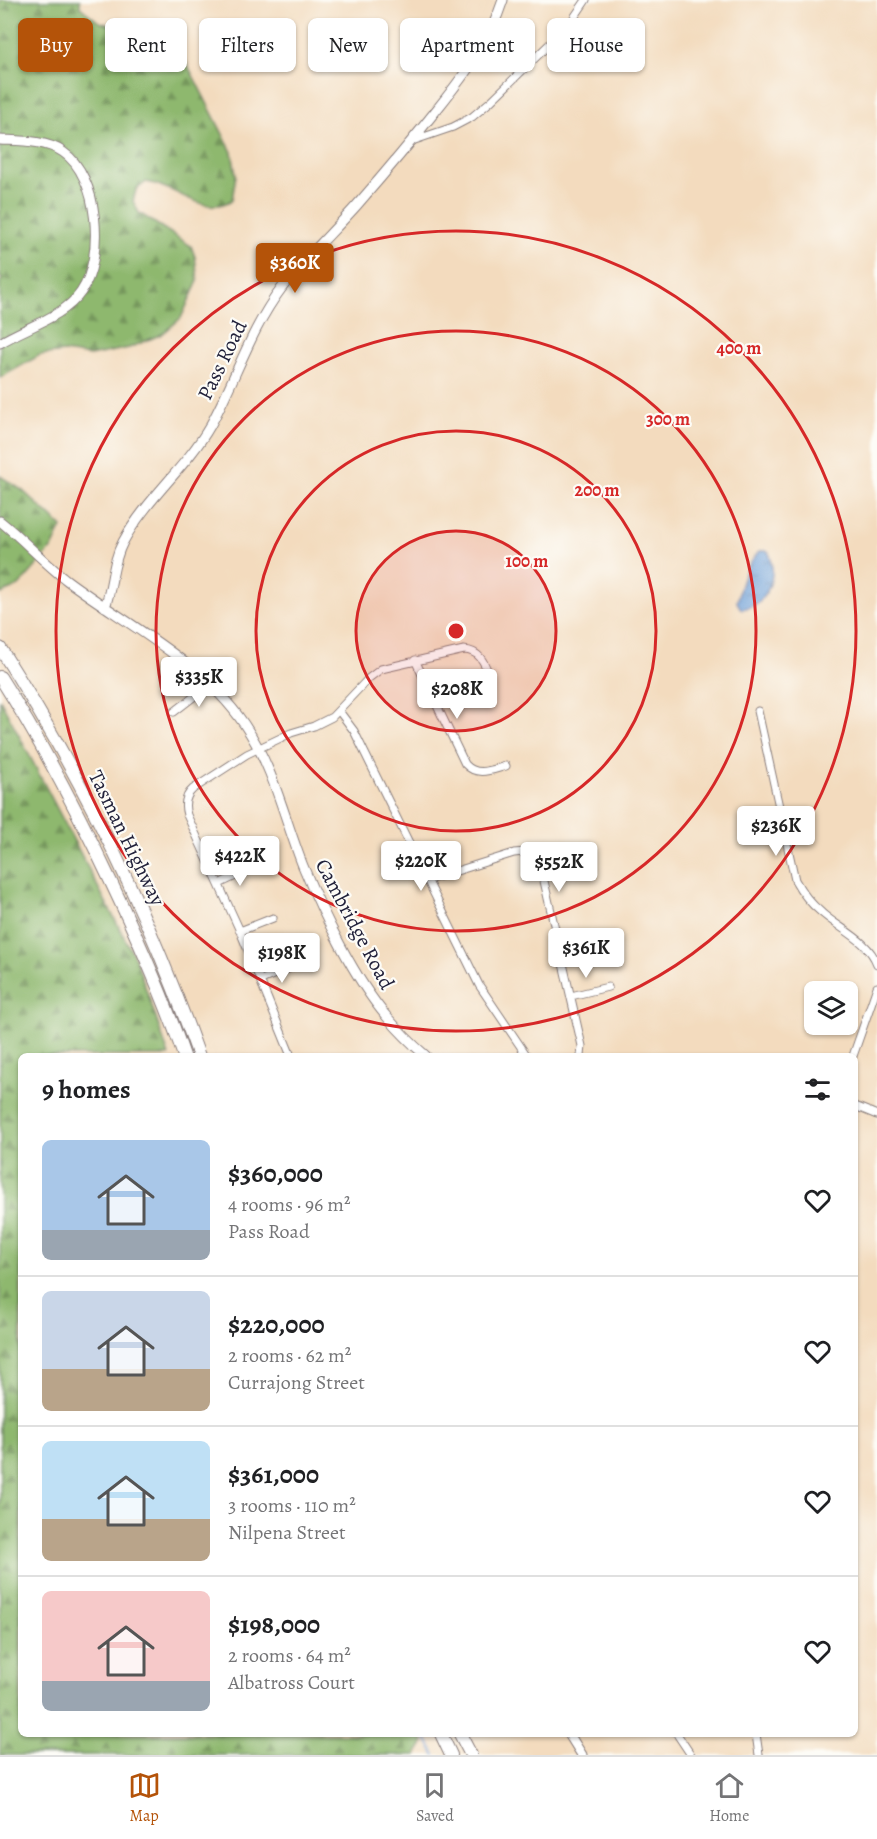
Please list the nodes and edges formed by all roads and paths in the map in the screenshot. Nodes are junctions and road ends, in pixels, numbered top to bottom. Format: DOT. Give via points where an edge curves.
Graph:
graph roads {
  1 [pos="503,0"];
  2 [pos="586,0"];
  3 [pos="0,140"];
  4 [pos="411,141"];
  5 [pos="0,343"];
  6 [pos="0,521"];
  7 [pos="105,607"];
  8 [pos="0,648"];
  9 [pos="416,660"];
  10 [pos="489,675"];
  11 [pos="0,677"];
  12 [pos="208,684"];
  13 [pos="339,711"];
  14 [pos="758,711"];
  15 [pos="174,712"];
  16 [pos="260,749"];
  17 [pos="506,766"];
  18 [pos="252,868"];
  19 [pos="428,880"];
  20 [pos="219,884"];
  21 [pos="273,918"];
  22 [pos="240,931"];
  23 [pos="877,964"];
  24 [pos="294,966"];
  25 [pos="261,980"];
  26 [pos="608,987"];
  27 [pos="877,987"];
  28 [pos="571,996"];
  29 [pos="183,1053"];
  30 [pos="198,1053"];
  31 [pos="290,1053"];
  32 [pos="423,1053"];
  33 [pos="525,1053"];
  34 [pos="581,1053"];
  35 [pos="854,1053"];
  36 [pos="858,1107"];
  37 [pos="877,1115"];
  38 [pos="442,1737"];
  39 [pos="462,1737"];
  40 [pos="571,1737"];
  41 [pos="678,1737"];
  42 [pos="756,1737"];
  43 [pos="450,1753"];
  44 [pos="471,1755"];
  45 [pos="582,1755"];
  46 [pos="691,1755"];
  47 [pos="759,1755"];
  1 -- 4 [label="main road, Pass Road" via="480,52"];
  2 -- 4 [label="street" via="569,25 491,102 453,127"];
  3 -- 5 [label="main road" via="38,142 71,158 90,192 96,248 90,276 74,301"];
  4 -- 7 [label="main road, Pass Road" via="306,259 267,310 208,429 123,543"];
  6 -- 7 [label="main road, Cambridge Road" via="67,581"];
  7 -- 12 [label="main road, Cambridge Road"];
  8 -- 30 [label="highway, Tasman Highway" via="52,733 124,872"];
  9 -- 10 [label="street" via="459,650 474,651"];
  9 -- 13 [label="street" via="374,673"];
  9 -- 17 [label="street" via="465,764 478,772"];
  11 -- 29 [label="highway, Tasman Highway" via="80,817 147,959"];
  12 -- 15 [label="street"];
  12 -- 16 [label="main road, Cambridge Road" via="228,702"];
  13 -- 16 [label="street"];
  13 -- 19 [label="street" via="354,731"];
  14 -- 23 [label="street" via="795,880 815,907 866,947"];
  16 -- 20 [label="street" via="193,789 185,801 187,815"];
  16 -- 32 [label="main road, Cambridge Road" via="303,866 343,947 386,1016"];
  18 -- 20 [label="street"];
  19 -- 28 [label="street" via="514,853 533,857 541,868"];
  19 -- 33 [label="street" via="479,985"];
  20 -- 22 [label="street"];
  21 -- 22 [label="street"];
  22 -- 25 [label="street"];
  24 -- 25 [label="street"];
  25 -- 31 [label="street"];
  26 -- 28 [label="street"];
  27 -- 35 [label="street"];
  28 -- 34 [label="street"];
  36 -- 37 [label="street"];
  38 -- 43 [label="highway"];
  39 -- 44 [label="highway"];
  40 -- 45 [label="main road"];
  41 -- 46 [label="street"];
  42 -- 47 [label="street"];
}
